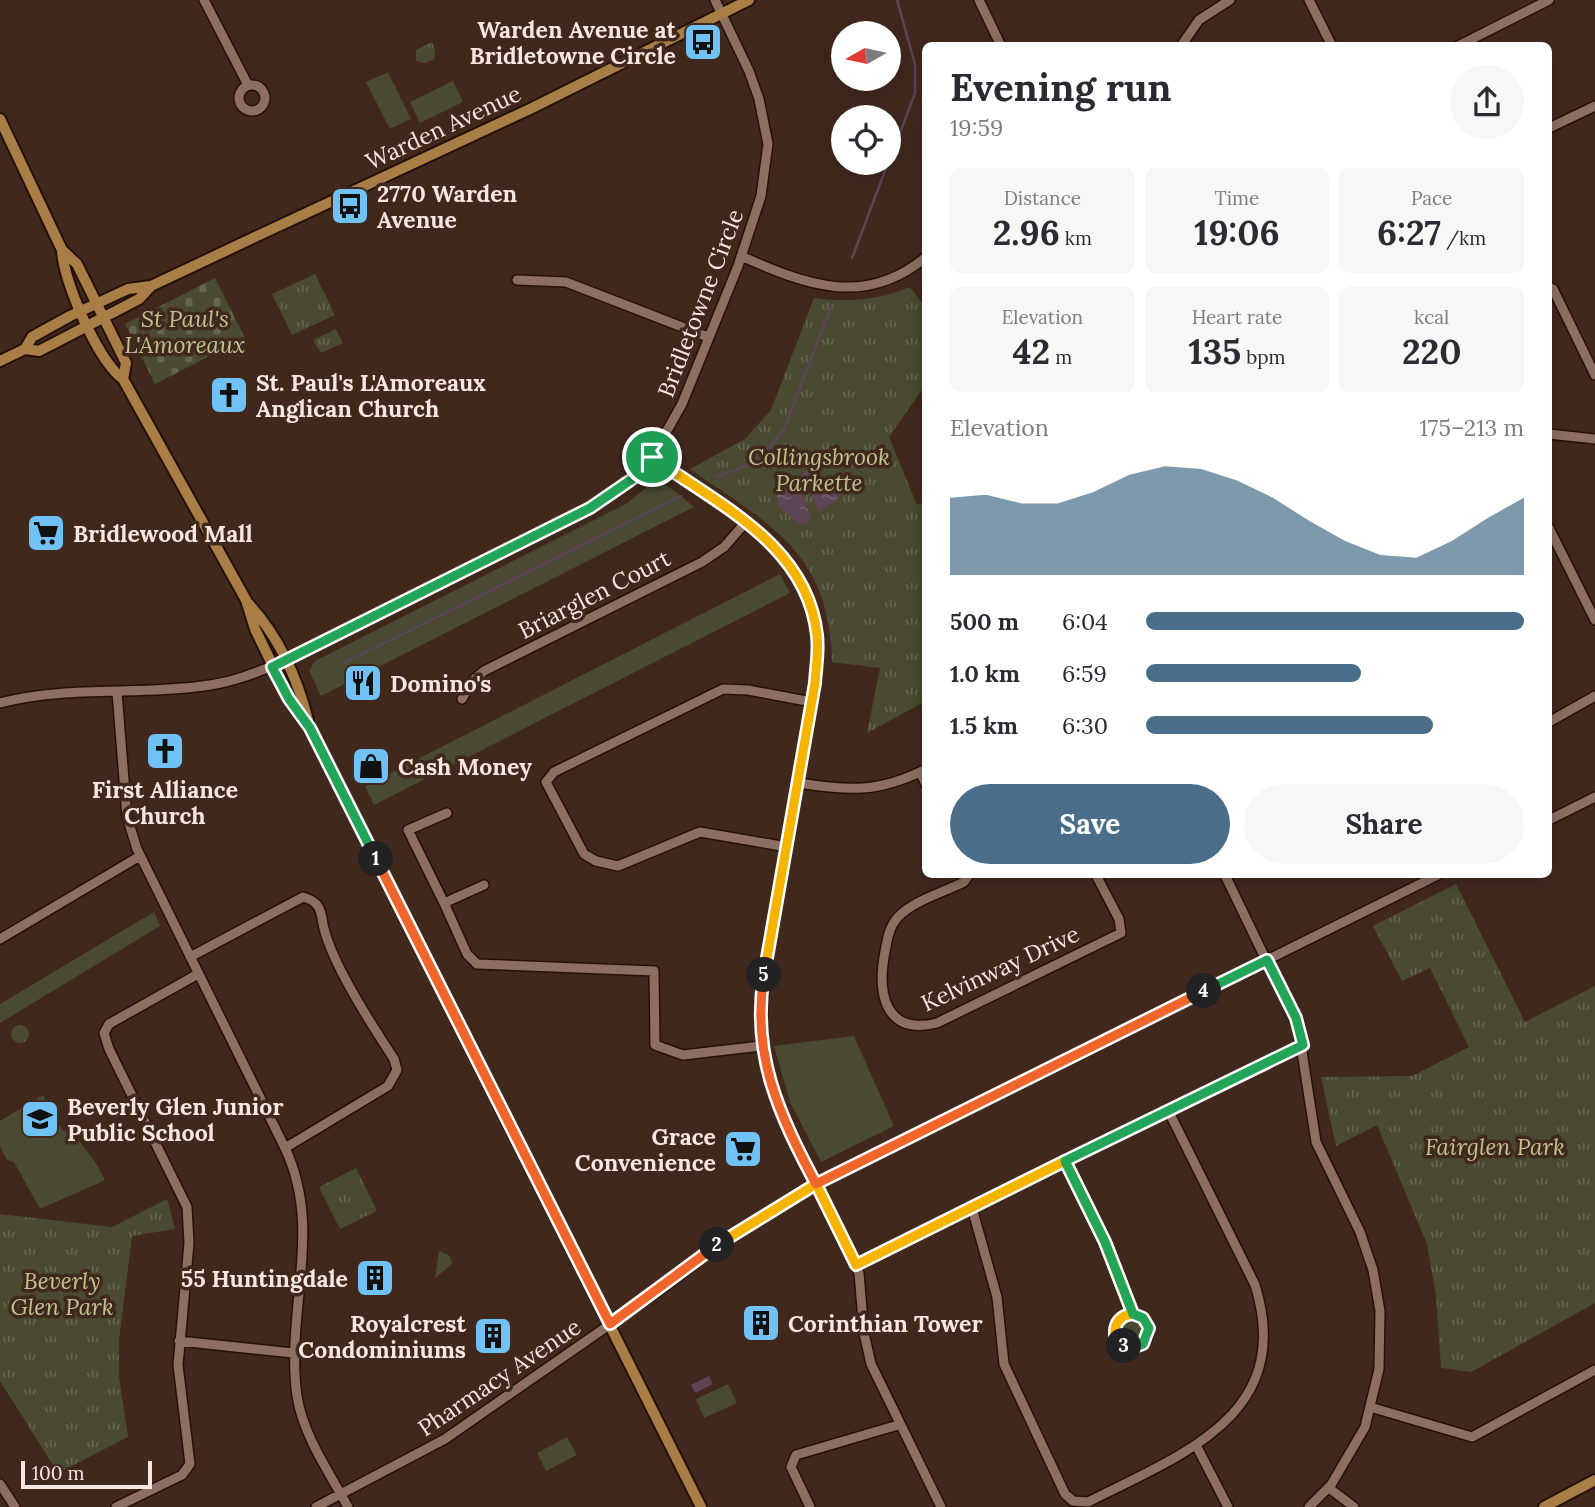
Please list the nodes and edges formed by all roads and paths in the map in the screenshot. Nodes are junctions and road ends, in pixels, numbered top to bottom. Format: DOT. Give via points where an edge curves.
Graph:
graph roads {
  1 [pos="204,0"];
  2 [pos="715,0"];
  3 [pos="749,0"];
  4 [pos="979,0"];
  5 [pos="1230,0"];
  6 [pos="1309,0"];
  7 [pos="1549,0"];
  8 [pos="721,14"];
  9 [pos="998,42"];
  10 [pos="1184,42"];
  11 [pos="1330,42"];
  12 [pos="1466,42"];
  13 [pos="248,85"];
  14 [pos="1595,106"];
  15 [pos="0,119"];
  16 [pos="1552,127"];
  17 [pos="62,250"];
  18 [pos="741,256"];
  19 [pos="922,259"];
  20 [pos="517,280"];
  21 [pos="151,286"];
  22 [pos="1552,288"];
  23 [pos="97,304"];
  24 [pos="82,311"];
  25 [pos="103,317"];
  26 [pos="88,324"];
  27 [pos="708,337"];
  28 [pos="25,349"];
  29 [pos="0,361"];
  30 [pos="1595,375"];
  31 [pos="123,379"];
  32 [pos="1552,434"];
  33 [pos="1595,439"];
  34 [pos="652,457"];
  35 [pos="745,523"];
  36 [pos="1552,534"];
  37 [pos="246,600"];
  38 [pos="1595,620"];
  39 [pos="287,660"];
  40 [pos="272,667"];
  41 [pos="117,692"];
  42 [pos="1595,696"];
  43 [pos="462,699"];
  44 [pos="812,702"];
  45 [pos="0,703"];
  46 [pos="1552,720"];
  47 [pos="310,728"];
  48 [pos="922,771"];
  49 [pos="799,783"];
  50 [pos="1595,797"];
  51 [pos="447,813"];
  52 [pos="1552,818"];
  53 [pos="787,847"];
  54 [pos="140,856"];
  55 [pos="967,878"];
  56 [pos="1098,878"];
  57 [pos="1226,878"];
  58 [pos="1432,878"];
  59 [pos="484,885"];
  60 [pos="444,903"];
  61 [pos="0,939"];
  62 [pos="190,957"];
  63 [pos="1267,960"];
  64 [pos="198,974"];
  65 [pos="1303,1045"];
  66 [pos="761,1046"];
  67 [pos="1168,1110"];
  68 [pos="285,1148"];
  69 [pos="1065,1161"];
  70 [pos="816,1184"];
  71 [pos="972,1208"];
  72 [pos="856,1265"];
  73 [pos="1133,1314"];
  74 [pos="610,1324"];
  75 [pos="179,1341"];
  76 [pos="293,1353"];
  77 [pos="1595,1370"];
  78 [pos="1370,1407"];
  79 [pos="898,1424"];
  80 [pos="1197,1447"];
  81 [pos="1595,1480"];
  82 [pos="0,1484"];
  83 [pos="1329,1488"];
  84 [pos="341,1494"];
  85 [pos="15,1507"];
  86 [pos="116,1507"];
  87 [pos="316,1507"];
  88 [pos="348,1507"];
  89 [pos="701,1507"];
  90 [pos="810,1507"];
  91 [pos="941,1507"];
  92 [pos="1228,1507"];
  93 [pos="1309,1507"];
  94 [pos="1354,1507"];
  95 [pos="1544,1507"];
  1 -- 13 [label="street"];
  2 -- 8 [label="street, Bridletowne Circle"];
  3 -- 8 [label="main road, Warden Avenue"];
  4 -- 9 [label="street"];
  5 -- 10 [label="street" via="1199,20"];
  6 -- 11 [label="street"];
  7 -- 12 [label="street"];
  8 -- 18 [label="street, Bridletowne Circle" via="753,80 768,144 761,196"];
  8 -- 21 [label="main road, Warden Avenue"];
  14 -- 16 [label="street"];
  15 -- 17 [label="main road"];
  17 -- 23 [label="main road" via="78,264"];
  17 -- 24 [label="main road" via="62,270"];
  18 -- 19 [label="street" via="814,285 837,289 884,281"];
  18 -- 27 [label="street, Bridletowne Circle"];
  20 -- 27 [label="street" via="566,282"];
  21 -- 23 [label="main road, Warden Avenue" via="128,289"];
  21 -- 25 [label="main road, Warden Avenue" via="139,299"];
  22 -- 30 [label="street"];
  23 -- 24 [label="main road, Warden Avenue"];
  23 -- 25 [label="main road"];
  24 -- 26 [label="main road"];
  24 -- 28 [label="main road, Warden Avenue" via="32,337"];
  25 -- 26 [label="main road, Warden Avenue"];
  25 -- 31 [label="main road" via="126,363"];
  26 -- 28 [label="main road, Warden Avenue" via="39,351"];
  26 -- 31 [label="main road" via="112,371"];
  27 -- 34 [label="street, Bridletowne Circle" via="682,404"];
  28 -- 29 [label="main road, Warden Avenue"];
  31 -- 37 [label="main road"];
  32 -- 33 [label="street"];
  34 -- 35 [label="street"];
  34 -- 39 [label="street, Bridletowne Circle" via="638,475 590,508"];
  35 -- 43 [label="street, Briarglen Court" via="724,547 702,562 484,671"];
  35 -- 44 [label="street" via="783,555 806,591 817,636"];
  36 -- 38 [label="street"];
  37 -- 39 [label="main road"];
  37 -- 40 [label="main road"];
  39 -- 40 [label="street, Bridletowne Circle"];
  39 -- 47 [label="main road"];
  40 -- 41 [label="street, Bridletowne Circle" via="211,685"];
  40 -- 47 [label="main road"];
  41 -- 45 [label="street, Bridletowne Circle" via="67,693"];
  41 -- 54 [label="street" via="127,817"];
  42 -- 46 [label="street"];
  44 -- 49 [label="street"];
  44 -- 53 [label="street" via="748,690 714,692 554,772 547,782 584,853 608,865 618,866 700,832"];
  47 -- 74 [label="main road"];
  48 -- 49 [label="street" via="883,786 851,791"];
  49 -- 53 [label="street"];
  50 -- 52 [label="street"];
  51 -- 60 [label="street" via="408,830"];
  53 -- 66 [label="street" via="764,978"];
  54 -- 61 [label="street"];
  54 -- 62 [label="street"];
  55 -- 56 [label="street, Kelvinway Drive" via="904,912 888,932 880,993 891,1013 910,1024 937,1023 1121,933 1119,919"];
  57 -- 63 [label="street"];
  58 -- 63 [label="street, Pharmacy Avenue"];
  59 -- 60 [label="street"];
  60 -- 66 [label="street" via="467,954 477,964 654,971 655,1045 683,1055"];
  62 -- 64 [label="street"];
  62 -- 68 [label="street" via="303,897 321,909 342,970 397,1070 388,1086"];
  63 -- 65 [label="street" via="1296,1018"];
  63 -- 70 [label="street, Pharmacy Avenue"];
  64 -- 68 [label="street"];
  64 -- 75 [label="street" via="109,1024 104,1033 187,1207 189,1243"];
  65 -- 67 [label="street"];
  65 -- 78 [label="street" via="1316,1142 1360,1231 1378,1296 1381,1350"];
  66 -- 70 [label="street" via="773,1092"];
  67 -- 69 [label="street"];
  67 -- 80 [label="street" via="1255,1285 1262,1315 1261,1354 1250,1388 1237,1410"];
  68 -- 76 [label="street" via="298,1182 305,1233"];
  69 -- 71 [label="street"];
  69 -- 73 [label="street" via="1105,1242"];
  70 -- 72 [label="street"];
  70 -- 74 [label="street, Pharmacy Avenue" via="718,1245"];
  71 -- 72 [label="street"];
  71 -- 80 [label="street" via="997,1297 1004,1364 1065,1494 1073,1501 1088,1502"];
  72 -- 79 [label="street" via="868,1354"];
  74 -- 84 [label="street, Pharmacy Avenue" via="445,1439"];
  74 -- 89 [label="main road"];
  75 -- 76 [label="street"];
  75 -- 86 [label="street" via="190,1464 182,1475"];
  76 -- 84 [label="street" via="302,1418"];
  77 -- 78 [label="street" via="1472,1437"];
  78 -- 83 [label="street" via="1365,1427"];
  79 -- 90 [label="street" via="796,1455 792,1467"];
  79 -- 91 [label="street"];
  80 -- 92 [label="street"];
  81 -- 95 [label="main road"];
  82 -- 85 [label="street"];
  83 -- 93 [label="street"];
  83 -- 94 [label="street"];
  84 -- 87 [label="street, Pharmacy Avenue"];
  84 -- 88 [label="street"];
}
